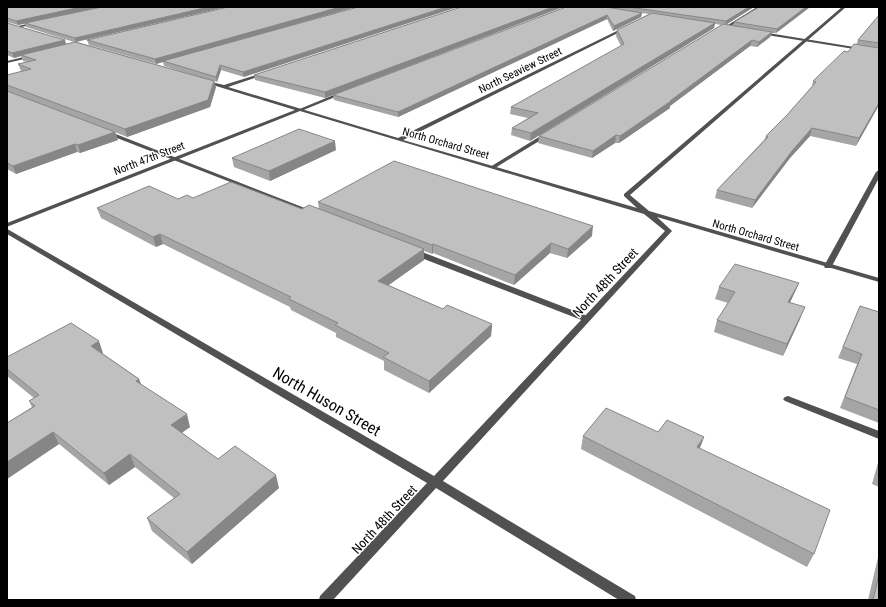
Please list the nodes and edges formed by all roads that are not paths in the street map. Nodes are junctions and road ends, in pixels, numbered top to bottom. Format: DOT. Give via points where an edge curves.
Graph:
graph roads {
  1 [pos="758,7"];
  2 [pos="844,7"];
  3 [pos="38,22"];
  4 [pos="628,26"];
  5 [pos="23,29"];
  6 [pos="732,29"];
  7 [pos="755,32"];
  8 [pos="805,40"];
  9 [pos="879,52"];
  10 [pos="35,55"];
  11 [pos="7,62"];
  12 [pos="269,72"];
  13 [pos="200,80"];
  14 [pos="223,87"];
  15 [pos="350,91"];
  16 [pos="299,110"];
  17 [pos="102,130"];
  18 [pos="553,130"];
  19 [pos="398,140"];
  20 [pos="174,159"];
  21 [pos="492,167"];
  22 [pos="879,172"];
  23 [pos="645,213"];
  24 [pos="322,216"];
  25 [pos="7,225"];
  26 [pos="7,231"];
  27 [pos="410,250"];
  28 [pos="828,266"];
  29 [pos="879,280"];
  30 [pos="587,319"];
  31 [pos="788,399"];
  32 [pos="879,435"];
  33 [pos="435,482"];
  34 [pos="325,600"];
  35 [pos="630,600"];
  1 -- 6 [label="street" via="723,27"];
  2 -- 8 [label="street, North 48th Street"];
  3 -- 5 [label="street" via="14,26"];
  4 -- 19 [label="street, North Seaview Street"];
  7 -- 8 [label="street"];
  8 -- 9 [label="street"];
  8 -- 23 [label="street, North 48th Street" via="626,195"];
  10 -- 11 [label="street"];
  12 -- 14 [label="street"];
  13 -- 14 [label="street, North Orchard Street"];
  14 -- 16 [label="street, North Orchard Street"];
  15 -- 16 [label="street, North 47th Street"];
  16 -- 19 [label="street, North Orchard Street"];
  16 -- 20 [label="street, North 47th Street"];
  17 -- 20 [label="street"];
  18 -- 21 [label="street"];
  19 -- 21 [label="street, North Orchard Street"];
  20 -- 24 [label="street"];
  20 -- 25 [label="street, North 47th Street"];
  21 -- 23 [label="street, North Orchard Street"];
  22 -- 28 [label="street"];
  23 -- 28 [label="street, North Orchard Street"];
  23 -- 30 [label="street, North 48th Street" via="669,231"];
  26 -- 33 [label="street, North Huson Street"];
  27 -- 30 [label="street"];
  28 -- 29 [label="street, North Orchard Street"];
  30 -- 33 [label="street, North 48th Street"];
  31 -- 32 [label="street"];
  33 -- 34 [label="street, North 48th Street"];
  33 -- 35 [label="street, North Huson Street"];
}
